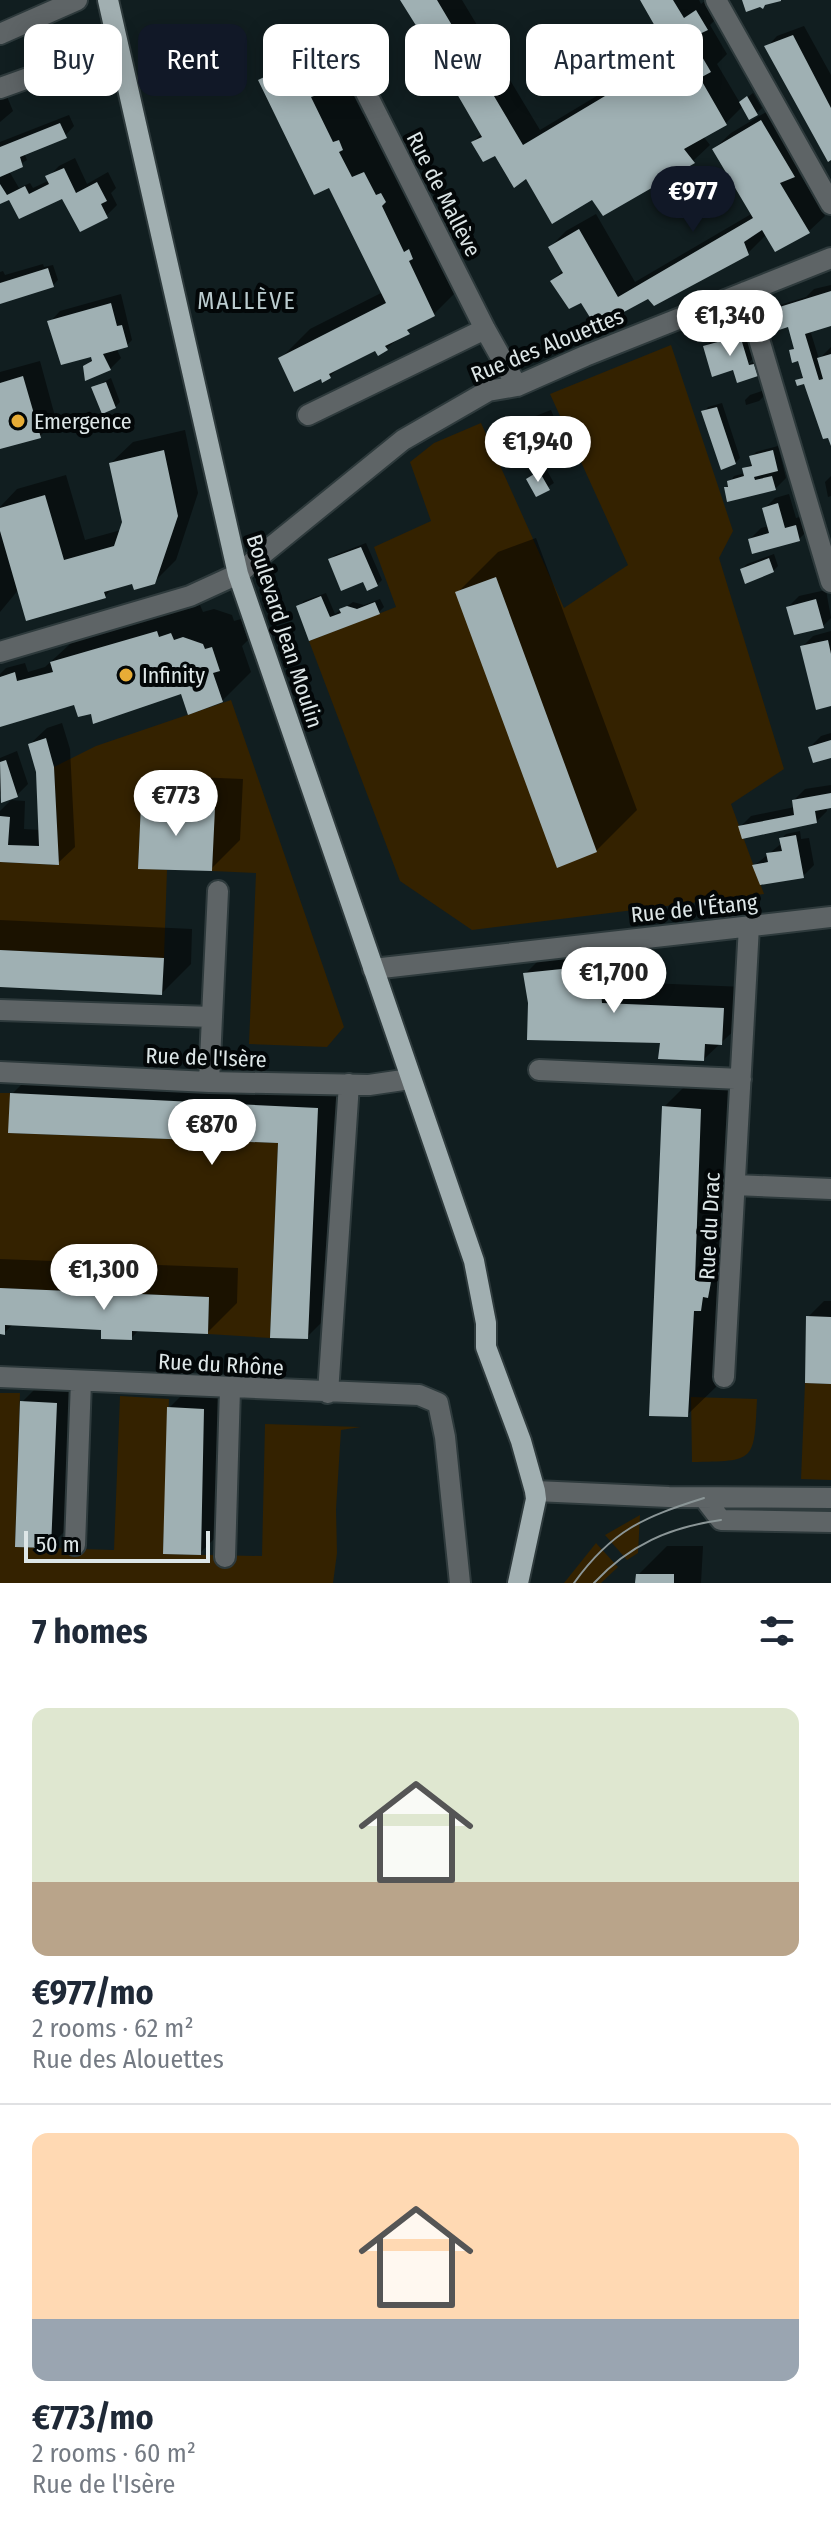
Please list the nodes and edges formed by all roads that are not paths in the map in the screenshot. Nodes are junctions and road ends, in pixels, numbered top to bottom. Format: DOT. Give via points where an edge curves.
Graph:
graph roads {
  1 [pos="77,0"];
  2 [pos="108,0"];
  3 [pos="716,0"];
  4 [pos="113,24"];
  5 [pos="0,34"];
  6 [pos="122,64"];
  7 [pos="24,79"];
  8 [pos="0,88"];
  9 [pos="368,96"];
  10 [pos="831,204"];
  11 [pos="831,258"];
  12 [pos="745,292"];
  13 [pos="485,329"];
  14 [pos="517,386"];
  15 [pos="308,415"];
  16 [pos="238,574"];
  17 [pos="831,582"];
  18 [pos="0,652"];
  19 [pos="218,891"];
  20 [pos="831,917"];
  21 [pos="749,926"];
  22 [pos="373,969"];
  23 [pos="0,1010"];
  24 [pos="212,1017"];
  25 [pos="539,1070"];
  26 [pos="0,1072"];
  27 [pos="410,1079"];
  28 [pos="741,1079"];
  29 [pos="209,1082"];
  30 [pos="349,1084"];
  31 [pos="735,1185"];
  32 [pos="831,1189"];
  33 [pos="0,1377"];
  34 [pos="724,1377"];
  35 [pos="81,1381"];
  36 [pos="230,1389"];
  37 [pos="328,1393"];
  38 [pos="536,1495"];
  39 [pos="704,1498"];
  40 [pos="831,1498"];
  41 [pos="831,1522"];
  42 [pos="75,1545"];
  43 [pos="225,1557"];
  44 [pos="460,1583"];
  45 [pos="518,1583"];
  1 -- 5 [label="street"];
  2 -- 4 [label="main road, Boulevard Jean Moulin"];
  3 -- 10 [label="street"];
  6 -- 16 [label="main road, Boulevard Jean Moulin"];
  7 -- 8 [label="street"];
  9 -- 13 [label="street, Rue de Mallève"];
  11 -- 12 [label="street, Rue des Alouettes"];
  12 -- 14 [label="street, Rue des Alouettes"];
  12 -- 17 [label="street"];
  13 -- 14 [label="street, Rue de Mallève"];
  13 -- 15 [label="street"];
  14 -- 16 [label="street, Rue des Alouettes" via="488,391 403,440"];
  16 -- 18 [label="street, Rue des Alouettes" via="190,596"];
  16 -- 22 [label="main road, Boulevard Jean Moulin"];
  19 -- 24 [label="street, Rue de l'Isère"];
  20 -- 21 [label="street, Rue de l'Étang"];
  21 -- 22 [label="street, Rue de l'Étang"];
  21 -- 28 [label="street, Rue du Drac"];
  22 -- 27 [label="main road, Boulevard Jean Moulin"];
  23 -- 24 [label="street, Rue de l'Isère"];
  24 -- 29 [label="street"];
  25 -- 28 [label="street"];
  26 -- 29 [label="street, Rue de l'Isère"];
  27 -- 30 [label="street, Rue de l'Isère"];
  27 -- 38 [label="main road, Boulevard Jean Moulin" via="474,1261 486,1347"];
  28 -- 31 [label="street, Rue du Drac"];
  29 -- 30 [label="street, Rue de l'Isère"];
  30 -- 37 [label="street"];
  31 -- 32 [label="street"];
  31 -- 34 [label="street, Rue du Drac"];
  33 -- 35 [label="street, Rue du Rhône"];
  35 -- 36 [label="street, Rue du Rhône"];
  35 -- 42 [label="street"];
  36 -- 37 [label="street, Rue du Rhône"];
  36 -- 43 [label="street"];
  37 -- 44 [label="street, Rue du Rhône" via="419,1395 438,1403"];
  38 -- 39 [label="street"];
  38 -- 45 [label="main road"];
  39 -- 40 [label="street"];
  39 -- 41 [label="street" via="721,1520"];
}
